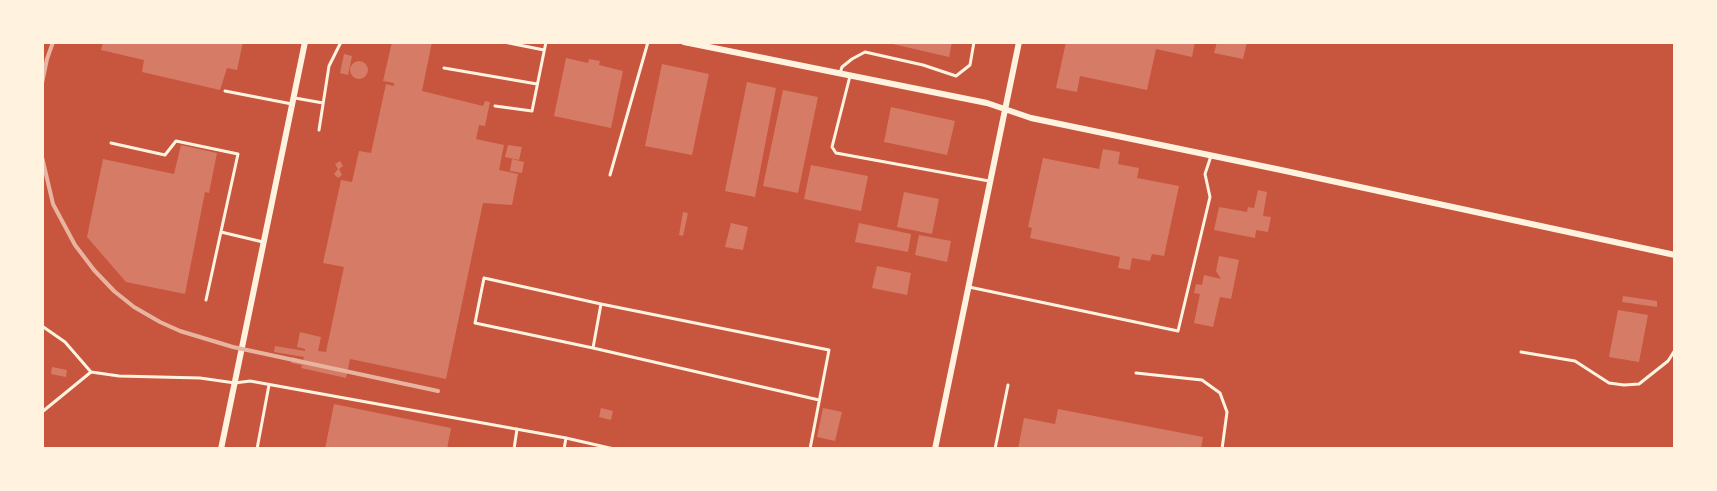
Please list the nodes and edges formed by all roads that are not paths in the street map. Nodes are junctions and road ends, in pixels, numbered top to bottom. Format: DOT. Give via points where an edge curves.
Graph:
graph roads {
  1 [pos="305,42"];
  2 [pos="341,42"];
  3 [pos="504,42"];
  4 [pos="546,42"];
  5 [pos="648,42"];
  6 [pos="684,42"];
  7 [pos="974,42"];
  8 [pos="1019,42"];
  9 [pos="544,50"];
  10 [pos="444,68"];
  11 [pos="839,73"];
  12 [pos="850,75"];
  13 [pos="537,84"];
  14 [pos="225,91"];
  15 [pos="293,101"];
  16 [pos="323,103"];
  17 [pos="495,106"];
  18 [pos="1006,110"];
  19 [pos="319,130"];
  20 [pos="111,143"];
  21 [pos="1212,155"];
  22 [pos="610,175"];
  23 [pos="991,181"];
  24 [pos="221,232"];
  25 [pos="264,242"];
  26 [pos="1675,255"];
  27 [pos="969,288"];
  28 [pos="206,300"];
  29 [pos="601,304"];
  30 [pos="42,326"];
  31 [pos="593,348"];
  32 [pos="1675,350"];
  33 [pos="1521,352"];
  34 [pos="91,372"];
  35 [pos="1136,373"];
  36 [pos="235,383"];
  37 [pos="269,385"];
  38 [pos="1008,386"];
  39 [pos="819,400"];
  40 [pos="42,412"];
  41 [pos="517,429"];
  42 [pos="566,438"];
  43 [pos="221,449"];
  44 [pos="257,449"];
  45 [pos="514,449"];
  46 [pos="564,449"];
  47 [pos="614,449"];
  48 [pos="810,449"];
  49 [pos="935,449"];
  50 [pos="995,449"];
  51 [pos="1222,449"];
  1 -- 15 [label="street"];
  2 -- 16 [label="lane" via="329,66"];
  3 -- 9 [label="lane"];
  4 -- 9 [label="lane"];
  5 -- 22 [label="lane"];
  6 -- 11 [label="street"];
  7 -- 11 [label="lane" via="970,65 957,76 865,52 852,58"];
  8 -- 18 [label="street"];
  9 -- 13 [label="lane"];
  10 -- 13 [label="lane"];
  11 -- 12 [label="street"];
  12 -- 18 [label="street"];
  12 -- 23 [label="lane" via="832,147 836,153"];
  13 -- 17 [label="lane" via="532,111"];
  14 -- 15 [label="lane"];
  15 -- 16 [label="lane"];
  15 -- 25 [label="street"];
  16 -- 19 [label="lane"];
  18 -- 21 [label="street"];
  18 -- 23 [label="street"];
  20 -- 24 [label="lane" via="165,155 176,141 238,154"];
  21 -- 26 [label="street"];
  21 -- 27 [label="lane" via="1205,174 1210,197 1178,331"];
  23 -- 27 [label="street"];
  24 -- 25 [label="lane"];
  24 -- 28 [label="lane"];
  25 -- 36 [label="street"];
  27 -- 49 [label="street"];
  29 -- 31 [label="lane"];
  29 -- 31 [label="lane" via="484,278 475,323"];
  29 -- 39 [label="lane" via="829,350"];
  30 -- 34 [label="lane" via="65,342"];
  31 -- 39 [label="lane"];
  32 -- 33 [label="lane" via="1668,361 1639,384 1624,386 1608,383 1575,361"];
  34 -- 36 [label="lane"];
  34 -- 40 [label="lane"];
  35 -- 51 [label="lane" via="1202,380 1220,393 1227,412"];
  36 -- 37 [label="lane"];
  36 -- 43 [label="street"];
  37 -- 41 [label="lane"];
  37 -- 44 [label="lane"];
  38 -- 50 [label="lane"];
  39 -- 48 [label="lane"];
  41 -- 42 [label="lane"];
  41 -- 45 [label="lane"];
  42 -- 46 [label="lane"];
  42 -- 47 [label="lane"];
}
